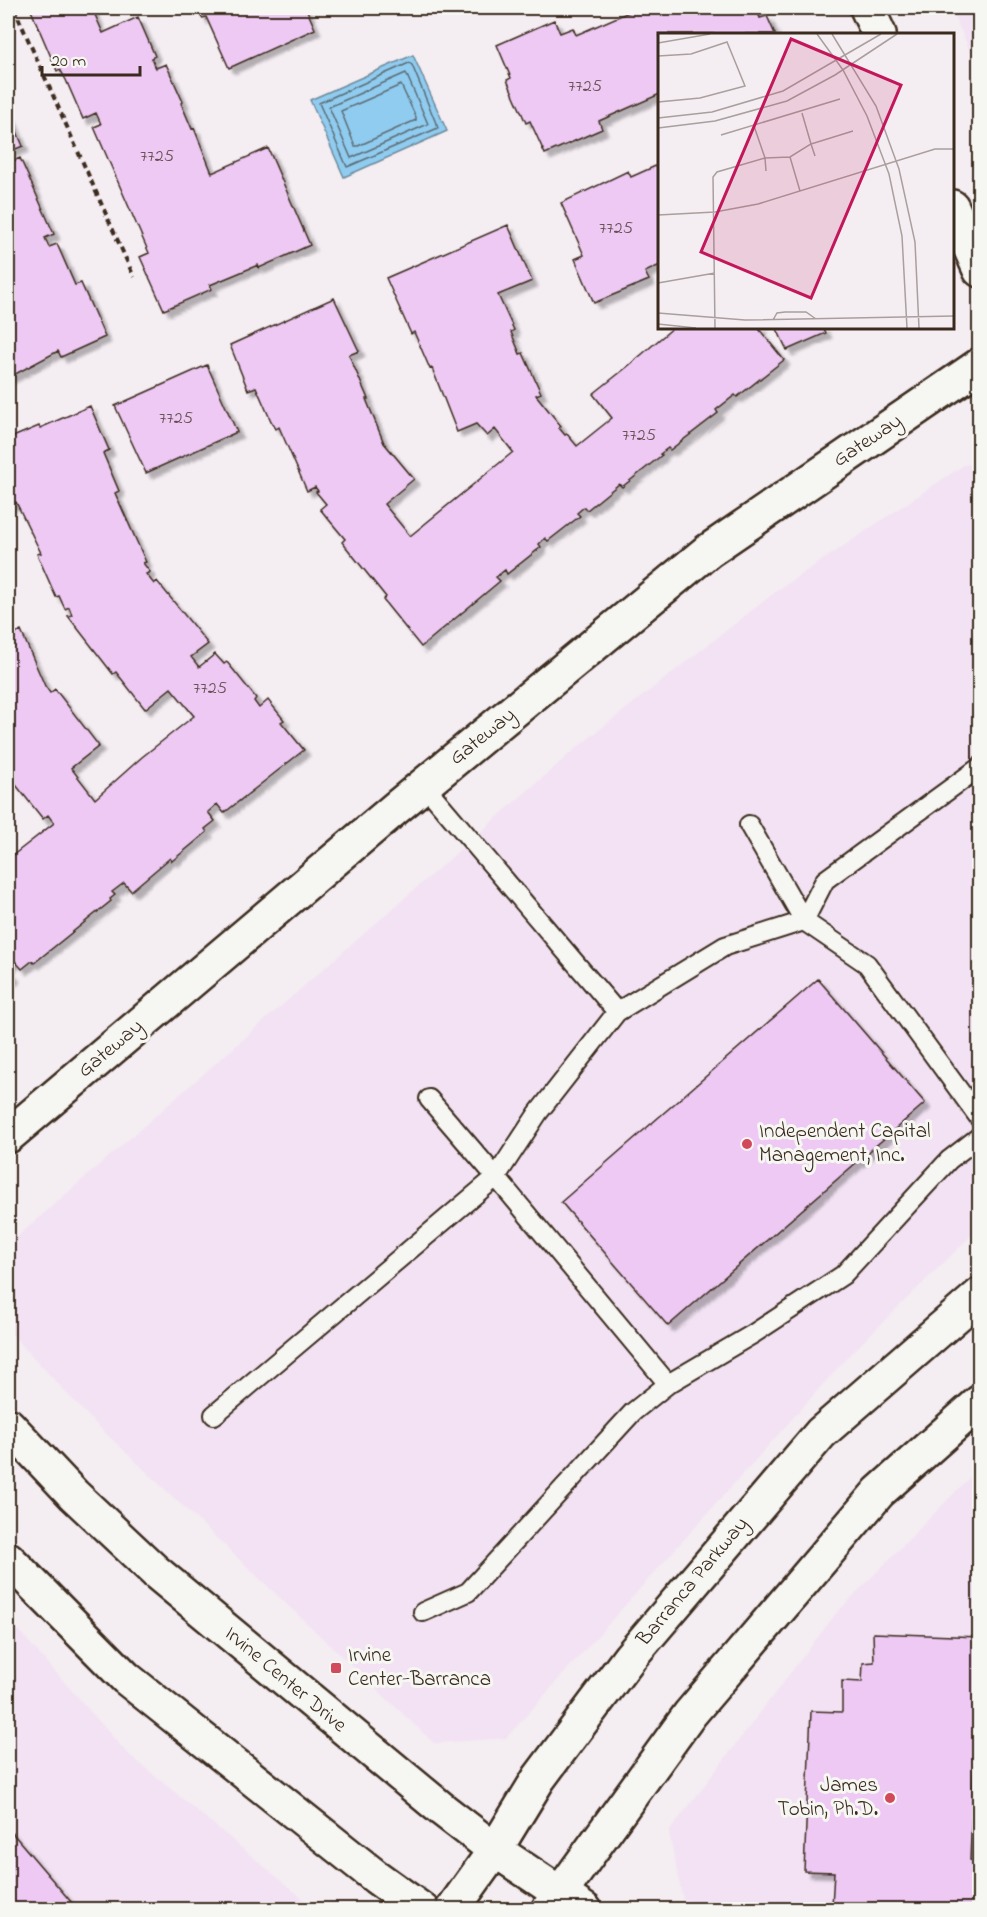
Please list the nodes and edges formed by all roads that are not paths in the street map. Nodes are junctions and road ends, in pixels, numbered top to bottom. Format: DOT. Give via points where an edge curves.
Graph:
graph roads {
  1 [pos="867,8"];
  2 [pos="879,33"];
  3 [pos="954,212"];
  4 [pos="980,270"];
  5 [pos="980,365"];
  6 [pos="980,767"];
  7 [pos="424,785"];
  8 [pos="749,825"];
  9 [pos="804,921"];
  10 [pos="617,1012"];
  11 [pos="429,1099"];
  12 [pos="980,1119"];
  13 [pos="8,1136"];
  14 [pos="980,1136"];
  15 [pos="496,1177"];
  16 [pos="980,1295"];
  17 [pos="668,1384"];
  18 [pos="980,1402"];
  19 [pos="214,1415"];
  20 [pos="8,1425"];
  21 [pos="8,1559"];
  22 [pos="423,1612"];
  23 [pos="495,1850"];
  24 [pos="564,1904"];
  25 [pos="422,1910"];
  26 [pos="452,1910"];
  1 -- 2 [label="main road"];
  3 -- 4 [label="main road"];
  5 -- 7 [label="main road, Gateway" via="708,551"];
  6 -- 9 [label="lane" via="825,880"];
  7 -- 10 [label="lane"];
  7 -- 13 [label="main road, Gateway"];
  8 -- 9 [label="lane"];
  9 -- 10 [label="lane" via="725,946"];
  9 -- 12 [label="lane" via="867,964"];
  10 -- 15 [label="lane" via="538,1113"];
  11 -- 15 [label="lane"];
  14 -- 17 [label="lane" via="949,1160 843,1275"];
  15 -- 17 [label="lane"];
  15 -- 19 [label="lane"];
  16 -- 23 [label="main road, Barranca Parkway" via="821,1433 630,1657 538,1778"];
  17 -- 22 [label="lane" via="633,1412 468,1592"];
  18 -- 24 [label="main road" via="871,1501 690,1713"];
  20 -- 23 [label="main road, Irvine Center Drive" via="74,1495 156,1572"];
  21 -- 25 [label="main road" via="126,1678"];
  23 -- 24 [label="main road, Irvine Center Drive"];
  23 -- 26 [label="main road, Barranca Parkway"];
}
